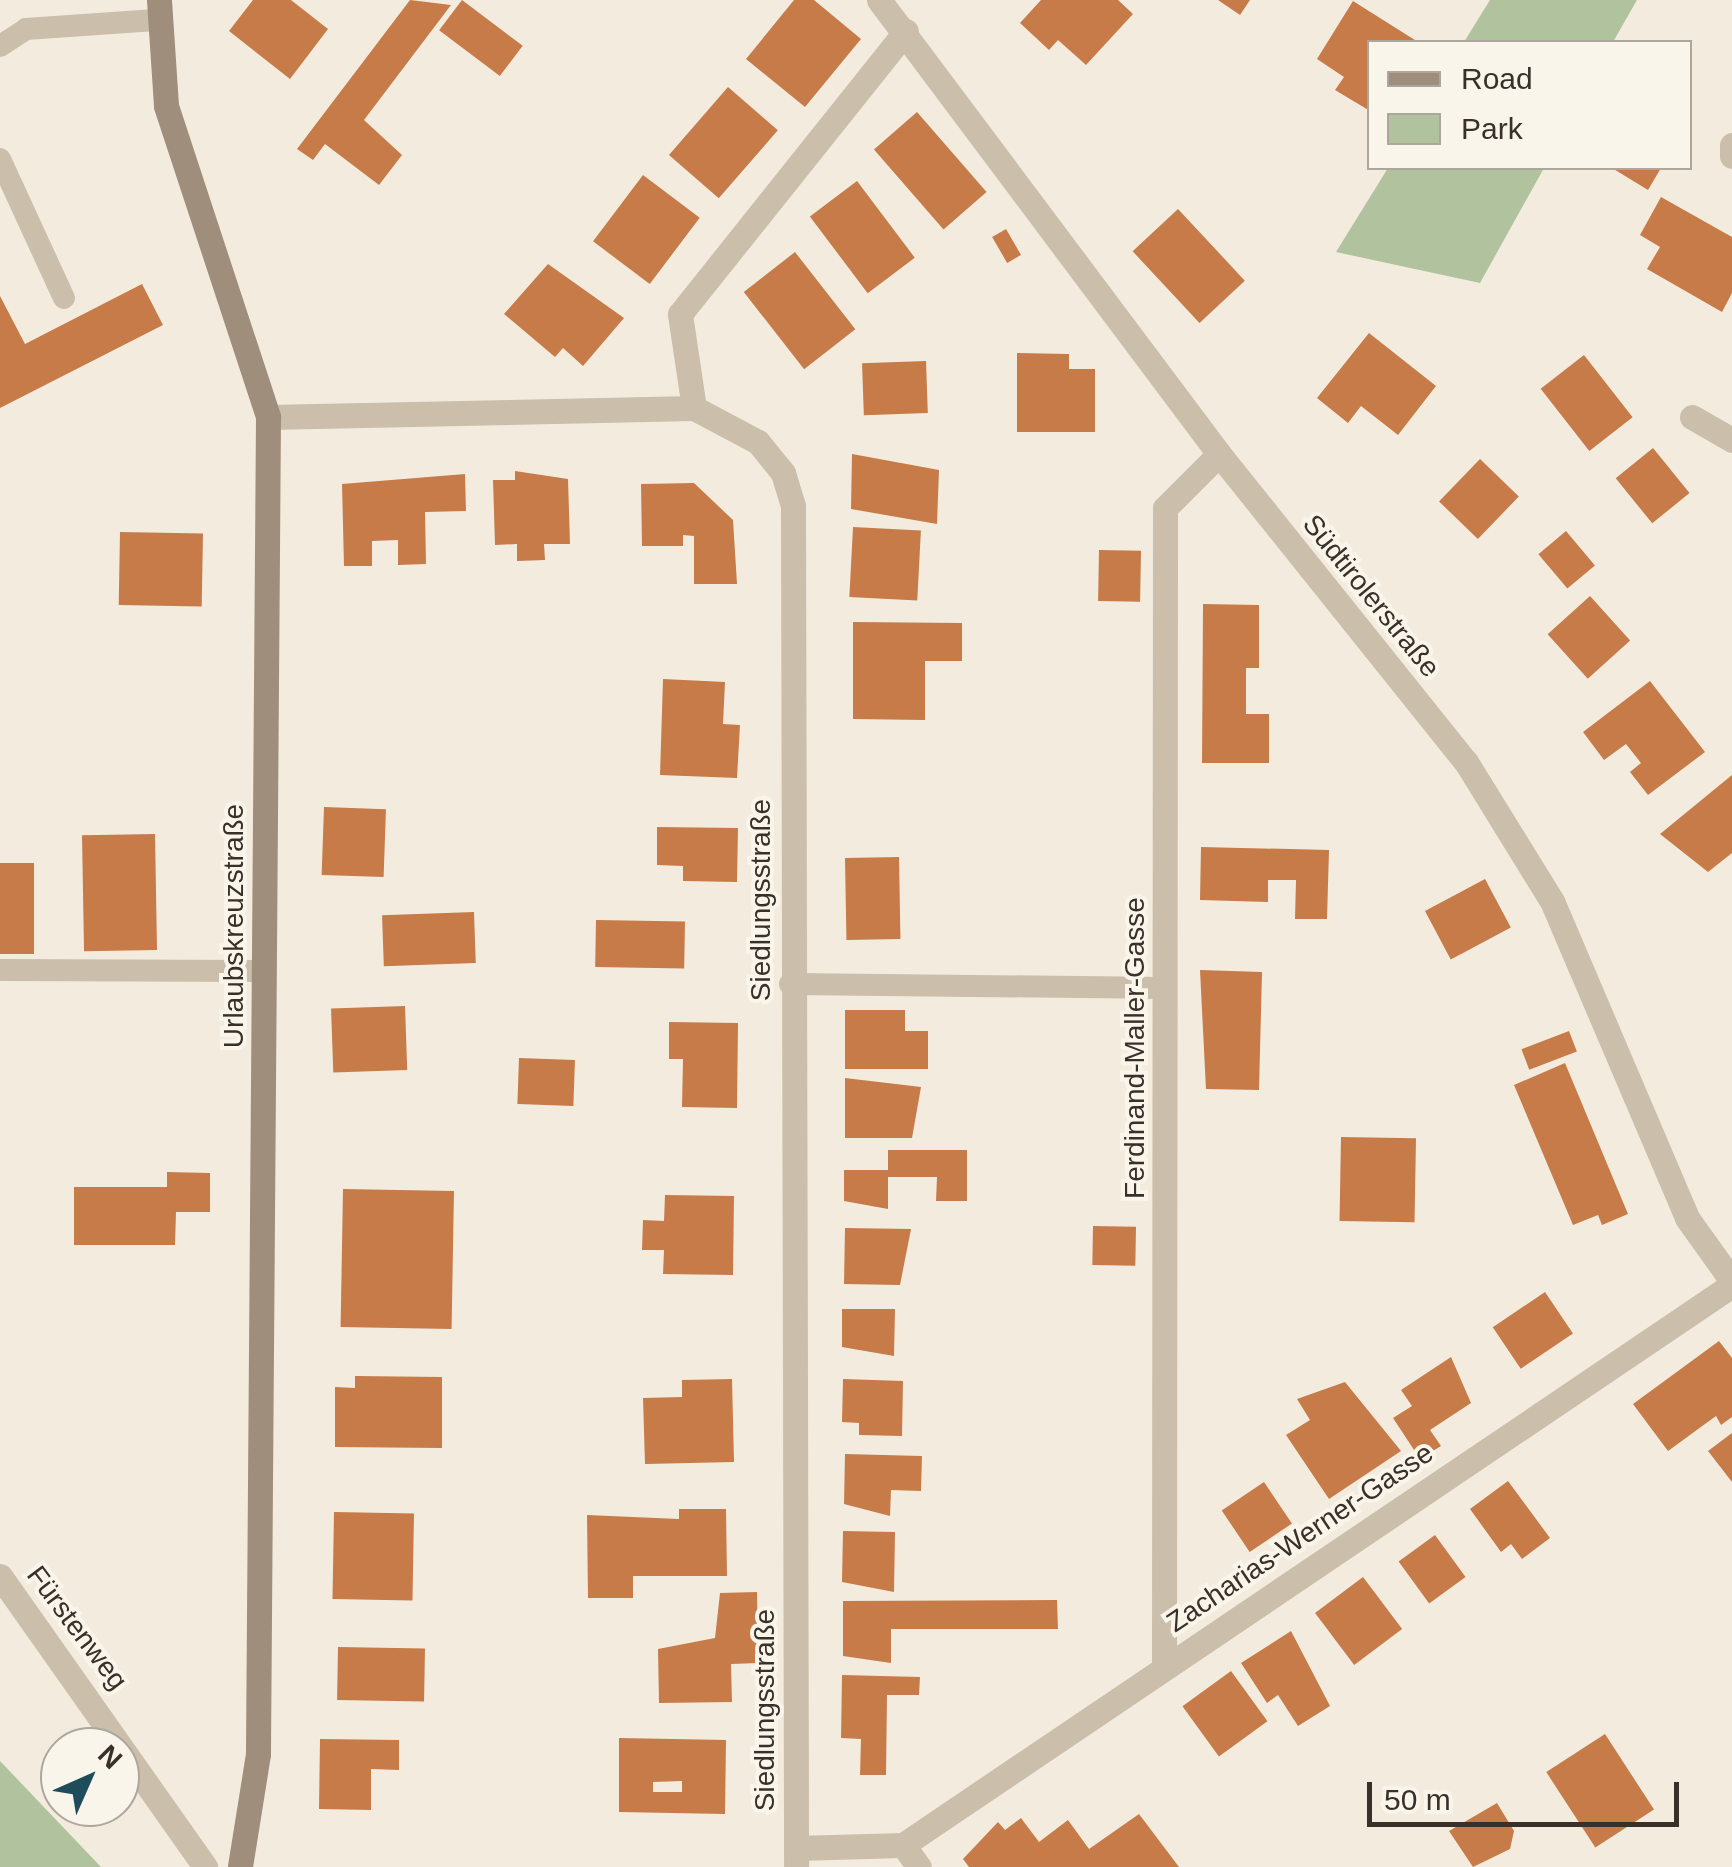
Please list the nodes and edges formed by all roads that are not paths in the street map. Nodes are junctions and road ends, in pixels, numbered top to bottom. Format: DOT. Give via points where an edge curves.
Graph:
graph roads {
  1 [pos="879,0"];
  2 [pos="157,10"];
  3 [pos="906,31"];
  4 [pos="0,46"];
  5 [pos="1732,145"];
  6 [pos="1732,156"];
  7 [pos="0,159"];
  8 [pos="64,298"];
  9 [pos="694,408"];
  10 [pos="268,417"];
  11 [pos="1692,417"];
  12 [pos="1732,440"];
  13 [pos="1219,454"];
  14 [pos="0,970"];
  15 [pos="264,971"];
  16 [pos="790,984"];
  17 [pos="1165,988"];
  18 [pos="1732,1283"];
  19 [pos="0,1576"];
  20 [pos="1164,1665"];
  21 [pos="903,1844"];
  22 [pos="796,1857"];
  23 [pos="205,1867"];
  24 [pos="240,1867"];
  25 [pos="919,1867"];
  1 -- 3 [label="street, Südtirolerstraße"];
  2 -- 4 [label="lane" via="26,29"];
  2 -- 10 [label="street, Urlaubskreuzstraße" via="166,106"];
  3 -- 9 [label="street" via="680,314"];
  3 -- 13 [label="street, Südtirolerstraße"];
  5 -- 6 [label="street"];
  7 -- 8 [label="lane"];
  9 -- 10 [label="street, Siedlungsstraße"];
  9 -- 16 [label="street, Siedlungsstraße" via="758,442 783,473 793,506"];
  10 -- 15 [label="street, Urlaubskreuzstraße"];
  11 -- 12 [label="street"];
  13 -- 17 [label="street, Ferdinand-Maller-Gasse" via="1166,508"];
  13 -- 18 [label="street, Südtirolerstraße" via="1466,762 1552,901 1687,1218"];
  14 -- 15 [label="lane"];
  15 -- 24 [label="street, Urlaubskreuzstraße" via="258,1754"];
  16 -- 17 [label="lane"];
  16 -- 22 [label="street, Siedlungsstraße"];
  17 -- 20 [label="street, Ferdinand-Maller-Gasse"];
  18 -- 20 [label="street, Zacharias-Werner-Gasse"];
  19 -- 23 [label="street, Fürstenweg"];
  20 -- 21 [label="street, Zacharias-Werner-Gasse"];
  21 -- 22 [label="street"];
  21 -- 25 [label="street"];
}
